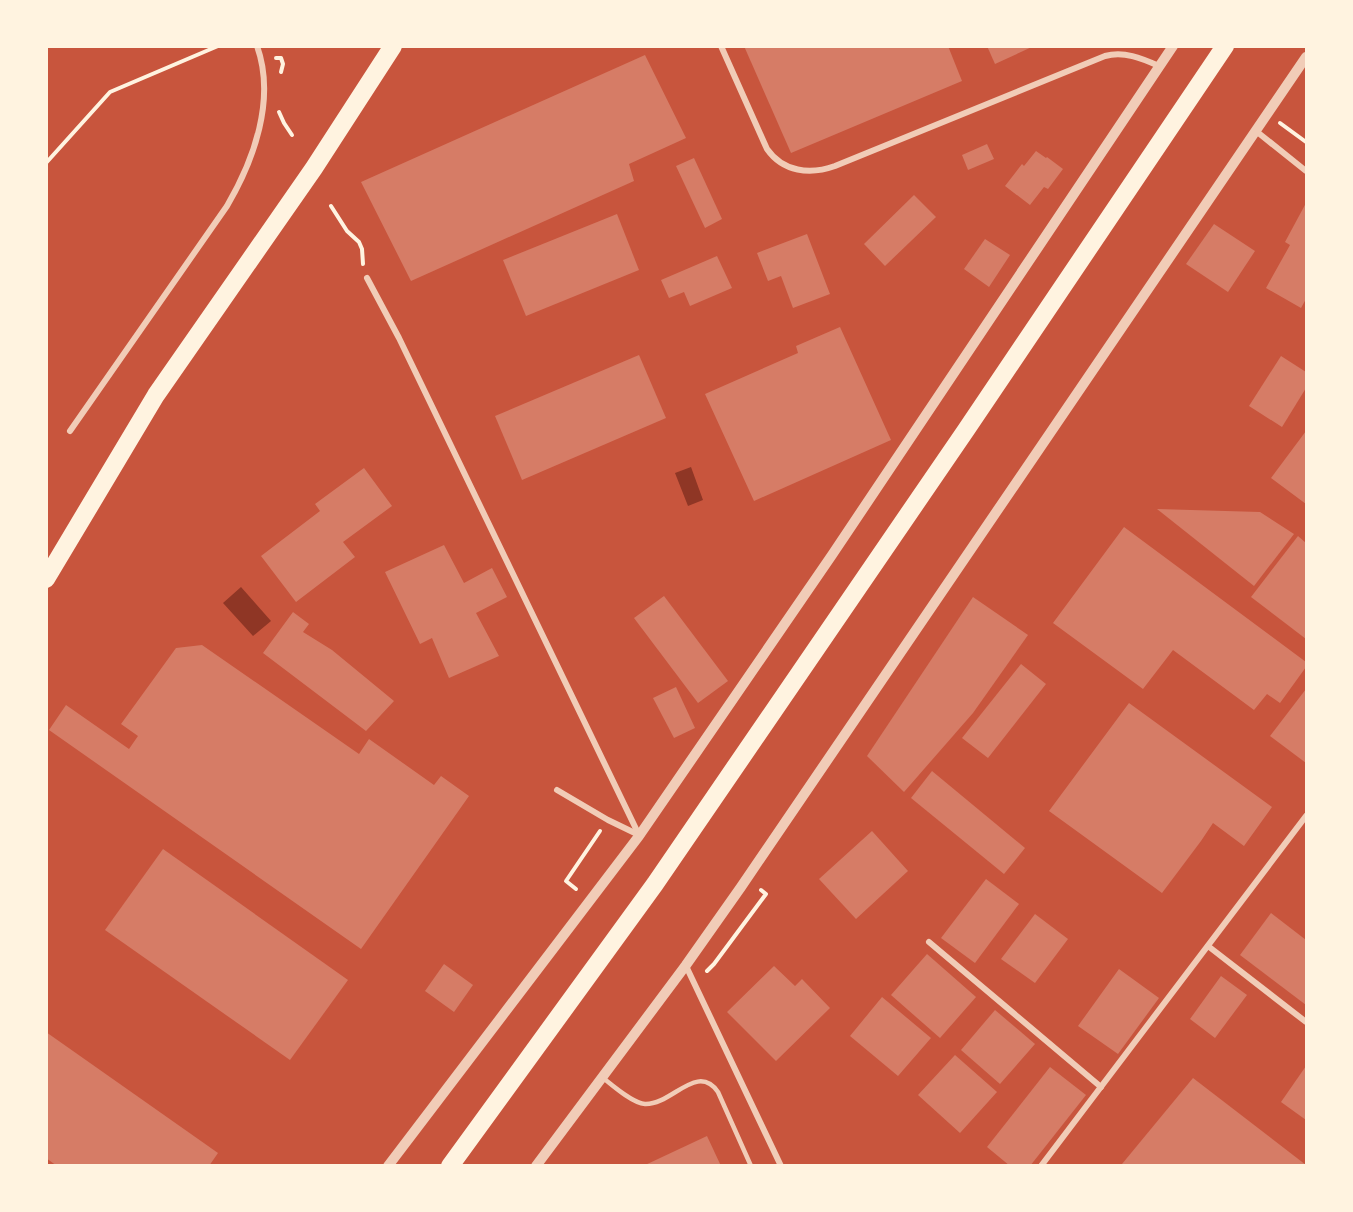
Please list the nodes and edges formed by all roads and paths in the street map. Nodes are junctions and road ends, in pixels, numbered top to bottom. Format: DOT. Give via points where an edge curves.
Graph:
graph roads {
  1 [pos="218,46"];
  2 [pos="257,46"];
  3 [pos="393,46"];
  4 [pos="721,46"];
  5 [pos="1173,46"];
  6 [pos="1225,46"];
  7 [pos="1306,57"];
  8 [pos="1159,66"];
  9 [pos="1277,120"];
  10 [pos="1256,131"];
  11 [pos="1306,142"];
  12 [pos="46,163"];
  13 [pos="1306,171"];
  14 [pos="331,206"];
  15 [pos="367,278"];
  16 [pos="70,431"];
  17 [pos="46,579"];
  18 [pos="557,790"];
  19 [pos="1306,816"];
  20 [pos="608,820"];
  21 [pos="639,836"];
  22 [pos="575,888"];
  23 [pos="757,888"];
  24 [pos="929,942"];
  25 [pos="1208,946"];
  26 [pos="686,965"];
  27 [pos="694,983"];
  28 [pos="1306,1022"];
  29 [pos="602,1077"];
  30 [pos="1101,1087"];
  31 [pos="388,1166"];
  32 [pos="450,1166"];
  33 [pos="536,1166"];
  34 [pos="751,1166"];
  35 [pos="782,1166"];
  36 [pos="1041,1166"];
  1 -- 12 [label="path" via="110,92"];
  2 -- 16 [label="street" via="264,70 263,106 238,188"];
  3 -- 17 [label="highway" via="314,168 156,395"];
  4 -- 8 [label="street" via="767,149 789,168 808,172 825,170 1105,56 1134,56"];
  5 -- 8 [label="street"];
  6 -- 32 [label="highway" via="655,884"];
  7 -- 10 [label="street"];
  8 -- 21 [label="street"];
  9 -- 11 [label="path"];
  10 -- 13 [label="street"];
  10 -- 26 [label="street"];
  14 -- 15 [label="path" via="362,249"];
  15 -- 21 [label="street"];
  18 -- 20 [label="street"];
  19 -- 25 [label="street"];
  20 -- 21 [label="street"];
  20 -- 22 [label="path" via="566,881"];
  21 -- 31 [label="street"];
  23 -- 27 [label="path" via="766,894 714,964"];
  24 -- 30 [label="street"];
  25 -- 28 [label="street"];
  25 -- 30 [label="street"];
  26 -- 27 [label="street"];
  26 -- 29 [label="street"];
  27 -- 35 [label="street"];
  29 -- 33 [label="street"];
  29 -- 34 [label="lane" via="635,1100 648,1104 695,1082 709,1082 718,1092"];
  30 -- 36 [label="street"];
}
